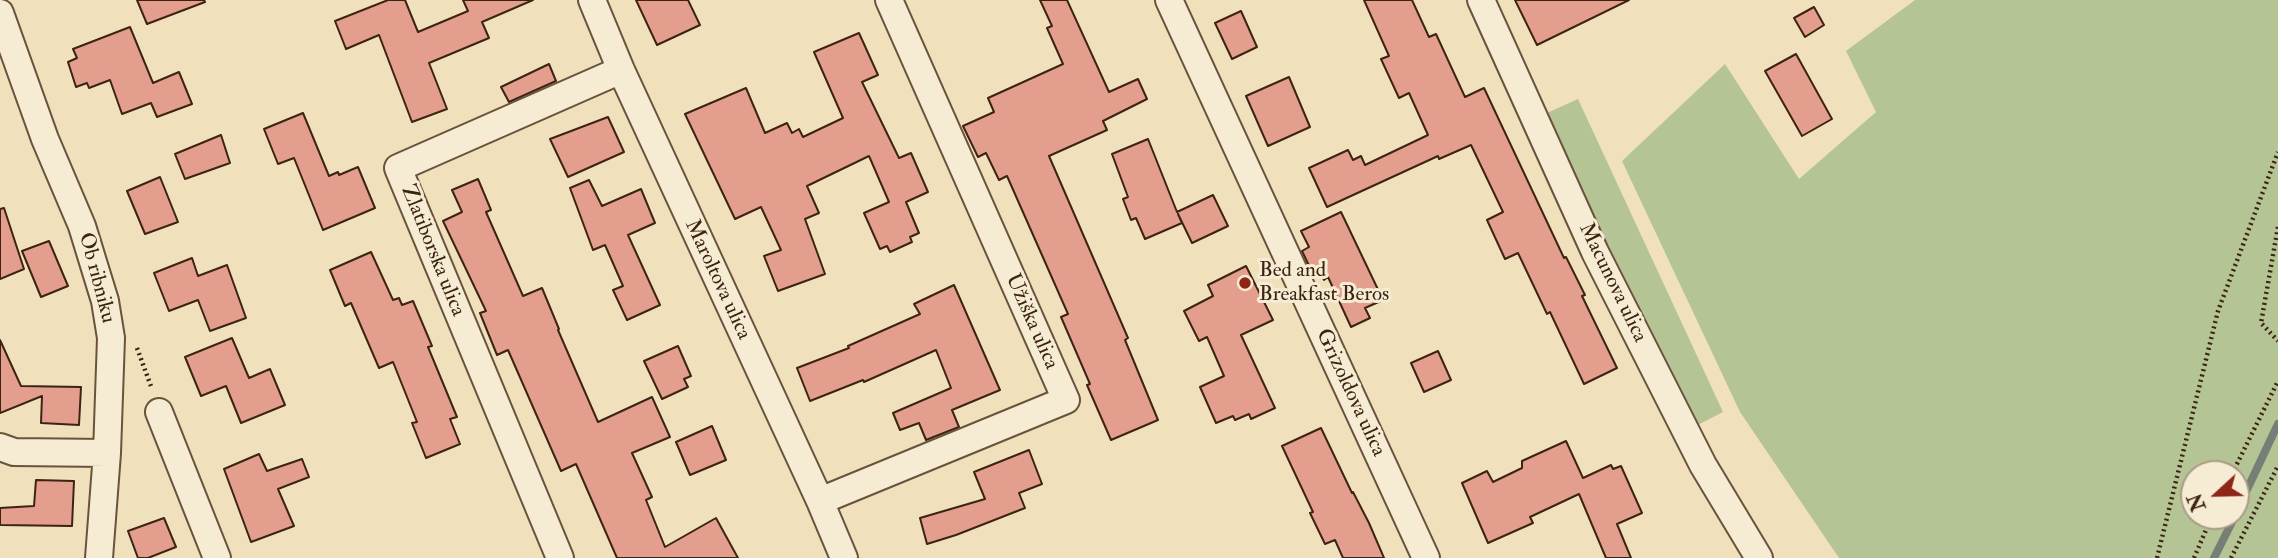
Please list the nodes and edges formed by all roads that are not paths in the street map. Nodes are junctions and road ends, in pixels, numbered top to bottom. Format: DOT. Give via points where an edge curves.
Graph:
graph roads {
  1 [pos="592,0"];
  2 [pos="889,0"];
  3 [pos="1169,0"];
  4 [pos="1482,0"];
  5 [pos="0,13"];
  6 [pos="621,70"];
  7 [pos="159,412"];
  8 [pos="0,447"];
  9 [pos="107,453"];
  10 [pos="820,500"];
  11 [pos="99,558"];
  12 [pos="217,558"];
  13 [pos="560,558"];
  14 [pos="844,558"];
  15 [pos="1426,558"];
  16 [pos="1759,558"];
  1 -- 6 [label="street, Maroltova ulica"];
  2 -- 10 [label="street, Užiška ulica" via="1066,400"];
  3 -- 15 [label="street, Grizoldova ulica"];
  4 -- 16 [label="street, Macunova ulica" via="1595,252 1703,465"];
  5 -- 9 [label="street, Ob ribniku" via="100,280 111,338"];
  6 -- 10 [label="street, Maroltova ulica"];
  6 -- 13 [label="street, Zlatiborska ulica" via="398,169"];
  7 -- 12 [label="street"];
  8 -- 9 [label="street" via="14,453"];
  9 -- 11 [label="street, Ob ribniku"];
  10 -- 14 [label="street, Maroltova ulica"];
}
